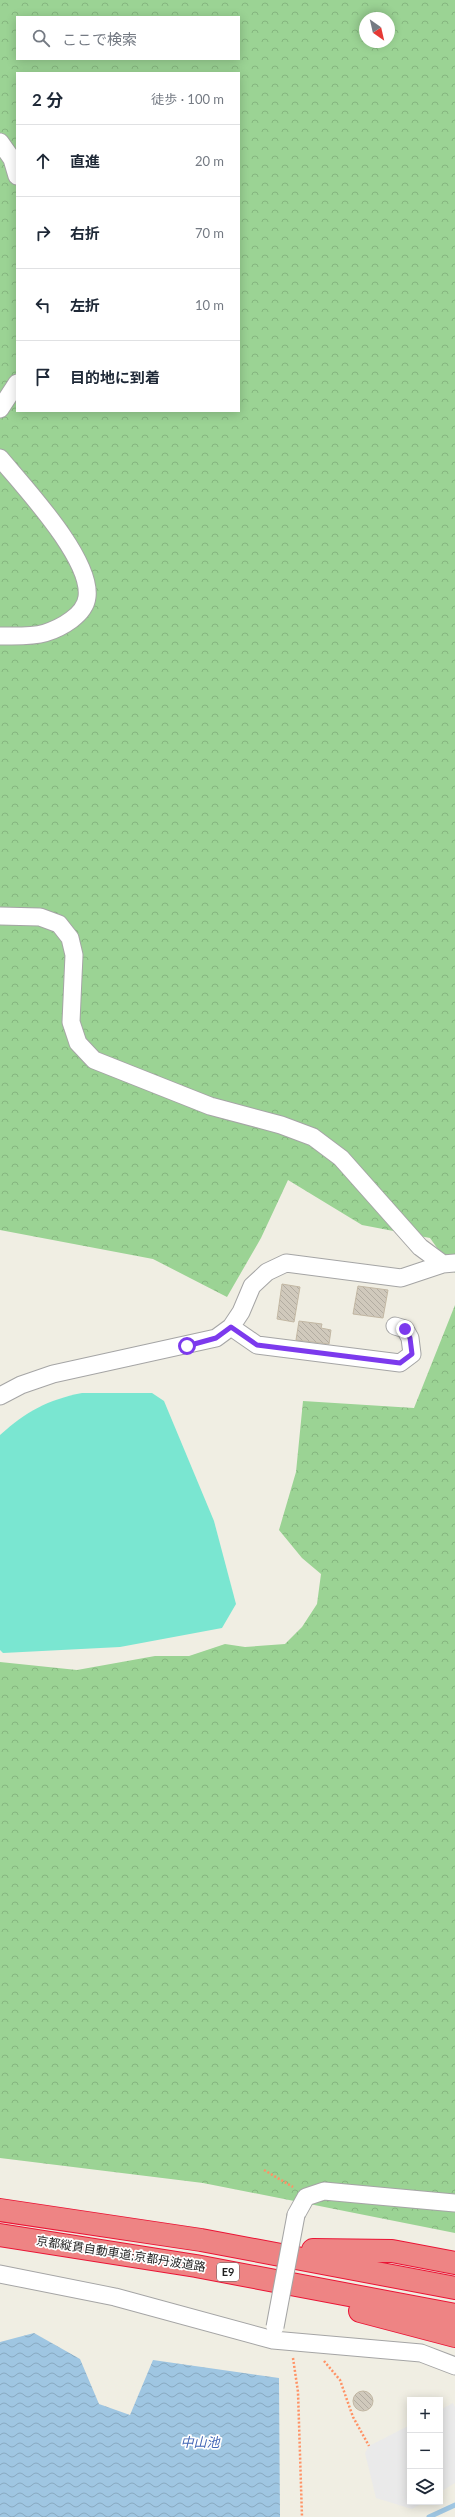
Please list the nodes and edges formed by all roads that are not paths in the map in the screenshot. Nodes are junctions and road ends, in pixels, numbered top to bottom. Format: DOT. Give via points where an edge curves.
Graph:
graph roads {
  1 [pos="0,142"];
  2 [pos="16,173"];
  3 [pos="16,385"];
  4 [pos="0,410"];
  5 [pos="0,458"];
  6 [pos="0,636"];
  7 [pos="0,916"];
  8 [pos="449,1264"];
  9 [pos="395,1326"];
  10 [pos="231,1327"];
  11 [pos="0,1396"];
  12 [pos="455,2203"];
  13 [pos="0,2210"];
  14 [pos="0,2235"];
  15 [pos="26,2238"];
  16 [pos="249,2249"];
  17 [pos="455,2263"];
  18 [pos="0,2274"];
  19 [pos="455,2288"];
  20 [pos="455,2315"];
  21 [pos="274,2334"];
  22 [pos="455,2336"];
  23 [pos="455,2366"];
  1 -- 2 [label="street" via="12,159"];
  3 -- 4 [label="street"];
  5 -- 6 [label="street" via="47,514 74,554 85,576 87,598 79,612 65,626 44,634"];
  7 -- 8 [label="street" via="40,917 59,924 70,938 74,955 71,1022 78,1043 94,1060 210,1106 281,1125 313,1137 341,1158 420,1247"];
  8 -- 10 [label="street" via="401,1278 286,1263 267,1272 252,1286 241,1312"];
  9 -- 10 [label="street" via="405,1329 410,1338 412,1354 400,1363 257,1345"];
  10 -- 11 [label="street" via="216,1338 53,1374 21,1385"];
  12 -- 21 [label="street, bridge" via="324,2191 306,2197 296,2215"];
  13 -- 16 [label="highway, 京都縦貫自動車道;京都丹波道路 / E9"];
  14 -- 15 [label="highway, 京都縦貫自動車道;京都丹波道路 / E9"];
  15 -- 20 [label="highway, 京都縦貫自動車道;京都丹波道路 / E9"];
  15 -- 22 [label="highway" via="377,2314"];
  16 -- 17 [label="highway" via="392,2251"];
  16 -- 19 [label="highway, 京都縦貫自動車道;京都丹波道路 / E9"];
  18 -- 21 [label="street" via="115,2297"];
  21 -- 23 [label="street" via="291,2342 421,2353"];
}
